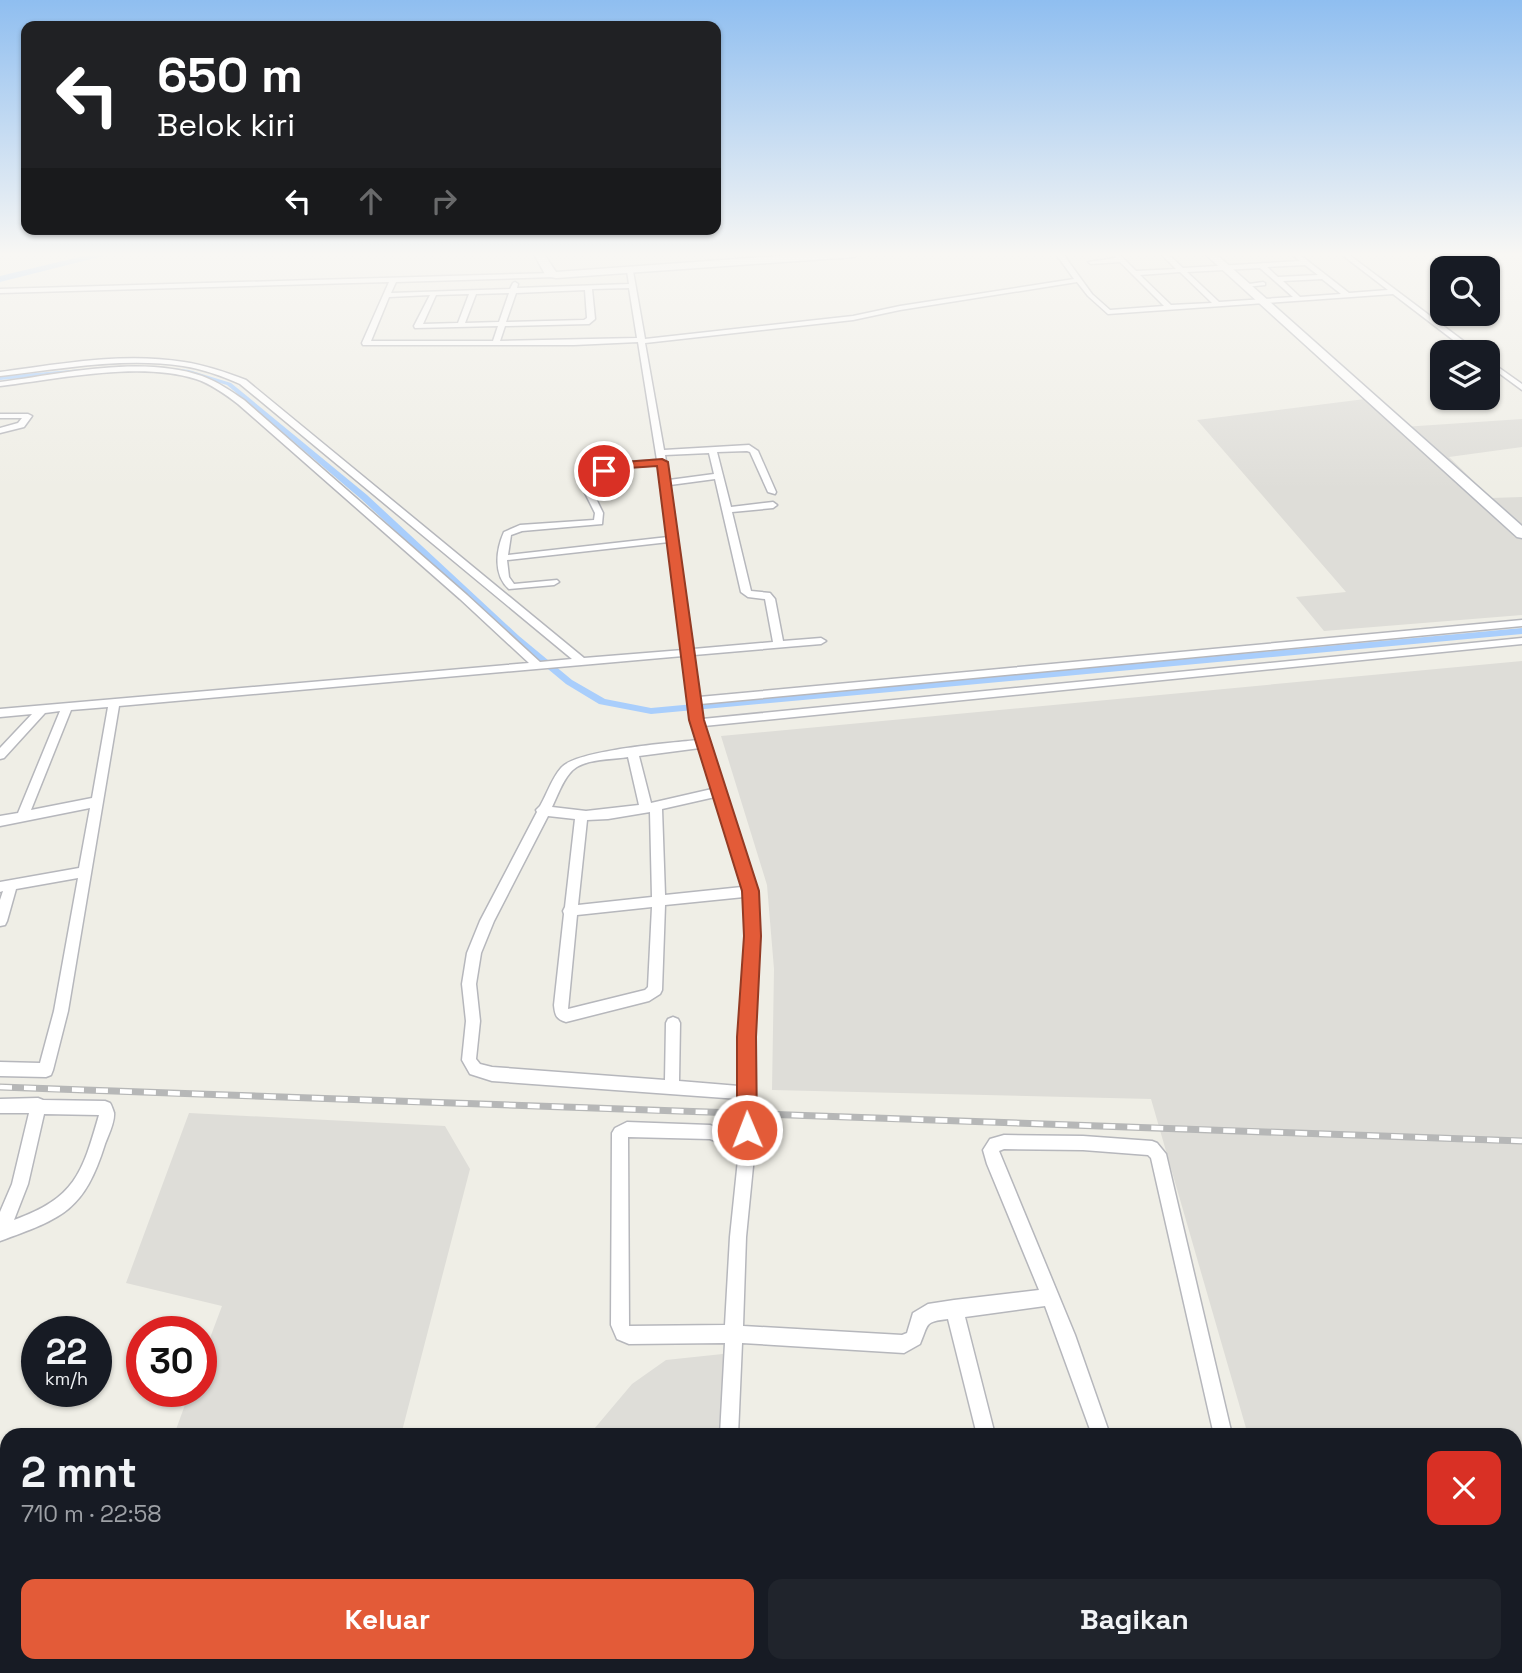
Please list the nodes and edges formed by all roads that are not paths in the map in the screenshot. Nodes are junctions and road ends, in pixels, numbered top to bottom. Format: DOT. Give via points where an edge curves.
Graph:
graph roads {
  1 [pos="370,332"];
  2 [pos="416,332"];
  3 [pos="500,332"];
  4 [pos="640,332"];
  5 [pos="724,332"];
  6 [pos="1297,332"];
  7 [pos="642,341"];
  8 [pos="412,343"];
  9 [pos="496,343"];
  10 [pos="1500,371"];
  11 [pos="0,374"];
  12 [pos="0,384"];
  13 [pos="1522,388"];
  14 [pos="0,416"];
  15 [pos="0,431"];
  16 [pos="304,432"];
  17 [pos="283,439"];
  18 [pos="713,451"];
  19 [pos="661,458"];
  20 [pos="720,476"];
  21 [pos="666,483"];
  22 [pos="772,492"];
  23 [pos="773,505"];
  24 [pos="727,510"];
  25 [pos="1522,534"];
  26 [pos="674,539"];
  27 [pos="504,558"];
  28 [pos="554,582"];
  29 [pos="512,587"];
  30 [pos="501,595"];
  31 [pos="1522,622"];
  32 [pos="1375,638"];
  33 [pos="821,640"];
  34 [pos="1522,641"];
  35 [pos="779,646"];
  36 [pos="690,654"];
  37 [pos="1387,654"];
  38 [pos="582,661"];
  39 [pos="540,664"];
  40 [pos="694,702"];
  41 [pos="114,703"];
  42 [pos="67,708"];
  43 [pos="41,711"];
  44 [pos="0,713"];
  45 [pos="697,722"];
  46 [pos="704,743"];
  47 [pos="633,753"];
  48 [pos="0,755"];
  49 [pos="718,792"];
  50 [pos="96,802"];
  51 [pos="651,807"];
  52 [pos="542,810"];
  53 [pos="22,817"];
  54 [pos="581,817"];
  55 [pos="0,821"];
  56 [pos="84,872"];
  57 [pos="5,887"];
  58 [pos="750,891"];
  59 [pos="659,902"];
  60 [pos="569,911"];
  61 [pos="0,921"];
  62 [pos="673,1023"];
  63 [pos="0,1069"];
  64 [pos="672,1088"];
  65 [pos="746,1093"];
  66 [pos="38,1105"];
  67 [pos="0,1106"];
  68 [pos="747,1146"];
  69 [pos="0,1227"];
  70 [pos="0,1233"];
  71 [pos="1050,1297"];
  72 [pos="954,1308"];
  73 [pos="733,1334"];
  74 [pos="729,1428"];
  75 [pos="984,1428"];
  76 [pos="1098,1428"];
  77 [pos="1221,1428"];
  1 -- 8 [label="street" via="366,343"];
  2 -- 8 [label="street"];
  3 -- 9 [label="street"];
  4 -- 7 [label="street"];
  5 -- 7 [label="street"];
  6 -- 25 [label="main road"];
  7 -- 9 [label="street"];
  7 -- 19 [label="street"];
  8 -- 9 [label="street"];
  10 -- 13 [label="street"];
  11 -- 16 [label="street" via="108,362 180,363 243,382"];
  12 -- 17 [label="street" via="142,371 184,374 228,392"];
  14 -- 15 [label="street" via="28,415 22,424"];
  16 -- 17 [label="street"];
  16 -- 30 [label="street"];
  17 -- 39 [label="street"];
  18 -- 19 [label="street"];
  18 -- 20 [label="street"];
  18 -- 22 [label="street" via="751,449"];
  19 -- 21 [label="street"];
  19 -- 27 [label="street" via="611,466 583,478 600,522 514,529 506,537"];
  20 -- 21 [label="street"];
  20 -- 24 [label="street"];
  21 -- 26 [label="street"];
  23 -- 24 [label="street"];
  24 -- 35 [label="street" via="746,592 771,599"];
  26 -- 27 [label="street"];
  26 -- 36 [label="street"];
  27 -- 29 [label="street" via="503,576"];
  28 -- 29 [label="street"];
  29 -- 30 [label="street"];
  30 -- 38 [label="street"];
  31 -- 32 [label="street"];
  32 -- 37 [label="street"];
  32 -- 40 [label="street"];
  33 -- 35 [label="street"];
  34 -- 37 [label="street"];
  35 -- 36 [label="street"];
  36 -- 38 [label="street"];
  36 -- 40 [label="street"];
  37 -- 45 [label="street"];
  38 -- 39 [label="street"];
  39 -- 41 [label="street"];
  40 -- 45 [label="street"];
  41 -- 42 [label="street"];
  41 -- 50 [label="street"];
  42 -- 43 [label="street"];
  42 -- 53 [label="street"];
  43 -- 44 [label="street"];
  43 -- 48 [label="street"];
  45 -- 46 [label="street"];
  46 -- 47 [label="street"];
  46 -- 49 [label="street"];
  47 -- 51 [label="street"];
  47 -- 52 [label="street" via="568,766"];
  49 -- 51 [label="street"];
  49 -- 58 [label="street"];
  50 -- 53 [label="street"];
  50 -- 56 [label="street"];
  51 -- 54 [label="street"];
  51 -- 59 [label="street"];
  52 -- 54 [label="street"];
  52 -- 64 [label="street" via="474,953 469,984 473,1021 469,1060 475,1069 492,1074"];
  53 -- 55 [label="street"];
  54 -- 60 [label="street"];
  56 -- 57 [label="street"];
  56 -- 63 [label="street" via="61,1011 46,1070"];
  57 -- 61 [label="street"];
  58 -- 59 [label="street"];
  58 -- 65 [label="street"];
  59 -- 60 [label="street"];
  59 -- 60 [label="street" via="655,990 570,1016 560,1010"];
  62 -- 64 [label="street"];
  64 -- 65 [label="street"];
  65 -- 68 [label="street"];
  66 -- 67 [label="street"];
  66 -- 69 [label="street" via="21,1178"];
  66 -- 70 [label="street" via="105,1108 107,1113 94,1159 72,1198 49,1214"];
  68 -- 73 [label="street"];
  68 -- 73 [label="street" via="710,1132 627,1129 618,1138 621,1329 629,1335"];
  71 -- 72 [label="street"];
  71 -- 76 [label="street"];
  71 -- 77 [label="street" via="995,1164 991,1150 995,1144 1152,1148 1161,1163"];
  72 -- 73 [label="street" via="922,1315 914,1338 904,1344"];
  72 -- 75 [label="street"];
  73 -- 74 [label="street"];
}
